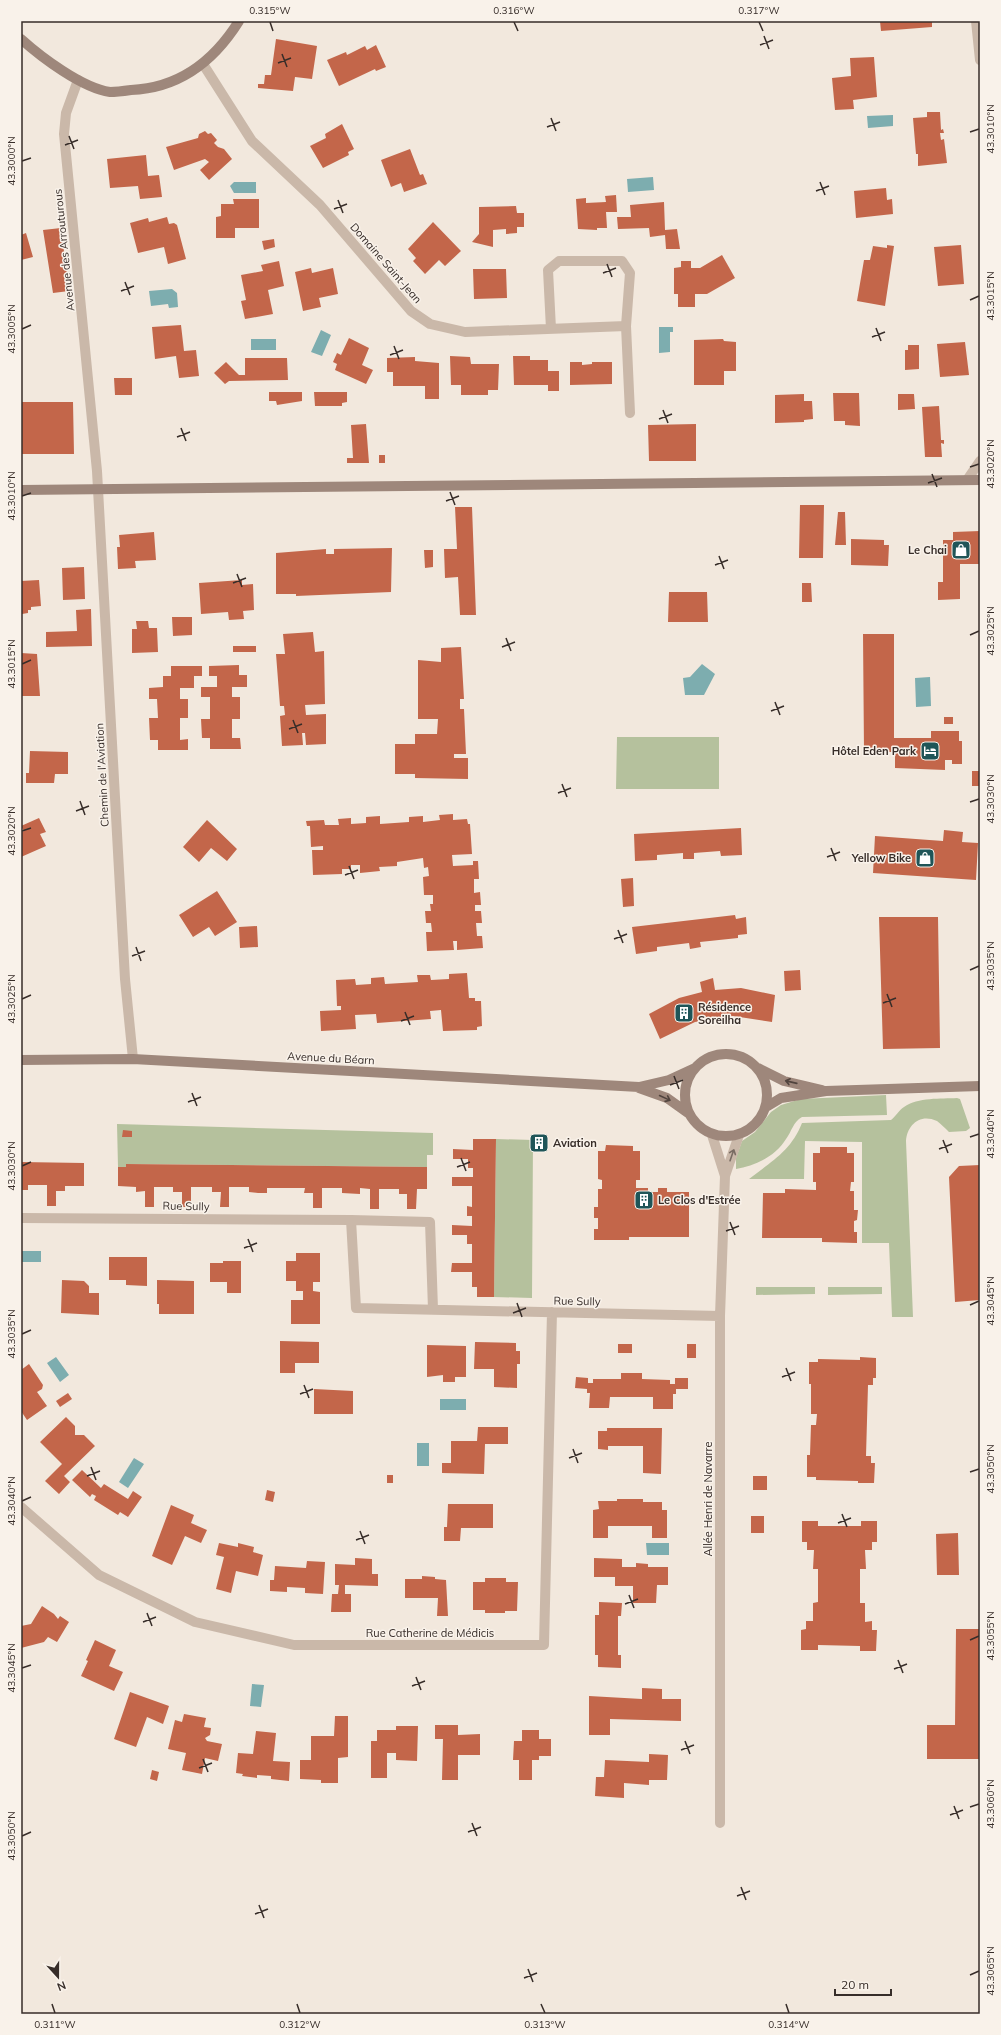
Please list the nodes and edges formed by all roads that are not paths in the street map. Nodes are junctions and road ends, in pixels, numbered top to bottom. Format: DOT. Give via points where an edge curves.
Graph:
graph roads {
  1 [pos="239,21"];
  2 [pos="976,21"];
  3 [pos="21,39"];
  4 [pos="980,60"];
  5 [pos="203,64"];
  6 [pos="78,80"];
  7 [pos="626,326"];
  8 [pos="550,329"];
  9 [pos="630,413"];
  10 [pos="980,461"];
  11 [pos="967,480"];
  12 [pos="980,480"];
  13 [pos="98,489"];
  14 [pos="21,490"];
  15 [pos="133,1059"];
  16 [pos="21,1060"];
  17 [pos="695,1068"];
  18 [pos="757,1068"];
  19 [pos="980,1086"];
  20 [pos="639,1088"];
  21 [pos="826,1091"];
  22 [pos="766,1107"];
  23 [pos="688,1113"];
  24 [pos="712,1135"];
  25 [pos="739,1135"];
  26 [pos="725,1176"];
  27 [pos="21,1218"];
  28 [pos="351,1220"];
  29 [pos="433,1309"];
  30 [pos="552,1312"];
  31 [pos="720,1316"];
  32 [pos="21,1507"];
  33 [pos="720,1823"];
  1 -- 5 [label="street" via="227,41"];
  2 -- 4 [label="street"];
  3 -- 6 [label="street" via="38,54"];
  5 -- 6 [label="street" via="178,80 145,90 109,92"];
  5 -- 8 [label="street, Domaine Saint-Jean" via="252,141 320,205 410,311 430,324 465,332"];
  6 -- 13 [label="street, Avenue des Arrouturous" via="66,113 64,134"];
  7 -- 8 [label="street, Domaine Saint-Jean"];
  7 -- 8 [label="street" via="630,273 622,261 559,261 548,270"];
  7 -- 9 [label="street"];
  10 -- 11 [label="street"];
  11 -- 12 [label="street"];
  11 -- 13 [label="street"];
  13 -- 14 [label="street"];
  13 -- 15 [label="street, Chemin de l'Aviation" via="125,978"];
  15 -- 16 [label="street, Avenue du Béarn"];
  15 -- 20 [label="street, Avenue du Béarn"];
  17 -- 18 [label="street" via="706,1059 719,1054 733,1054 747,1059"];
  17 -- 20 [label="street, Avenue du Béarn" via="669,1080"];
  17 -- 23 [label="street" via="687,1080 684,1093"];
  21 -- 18 [label="street, one-way" via="784,1081"];
  18 -- 22 [label="street" via="765,1080 768,1095"];
  19 -- 21 [label="street"];
  20 -- 23 [label="street, Avenue du Béarn, one-way" via="666,1098"];
  21 -- 22 [label="street" via="781,1098"];
  22 -- 25 [label="street" via="756,1124"];
  23 -- 24 [label="street" via="700,1129"];
  24 -- 25 [label="street"];
  24 -- 26 [label="street, Allée Henri de Navarre"];
  26 -- 25 [label="street, Allée Henri de Navarre, one-way"];
  26 -- 31 [label="street, Allée Henri de Navarre"];
  27 -- 28 [label="street, Rue Sully"];
  28 -- 29 [label="street, Rue Sully" via="356,1308"];
  28 -- 29 [label="street, Rue Sully" via="430,1222"];
  29 -- 30 [label="street, Rue Sully"];
  30 -- 31 [label="street, Rue Sully"];
  30 -- 32 [label="street, Rue Catherine de Médicis" via="544,1645 294,1645 195,1622 99,1576"];
  31 -- 33 [label="street, Allée Henri de Navarre"];
}
